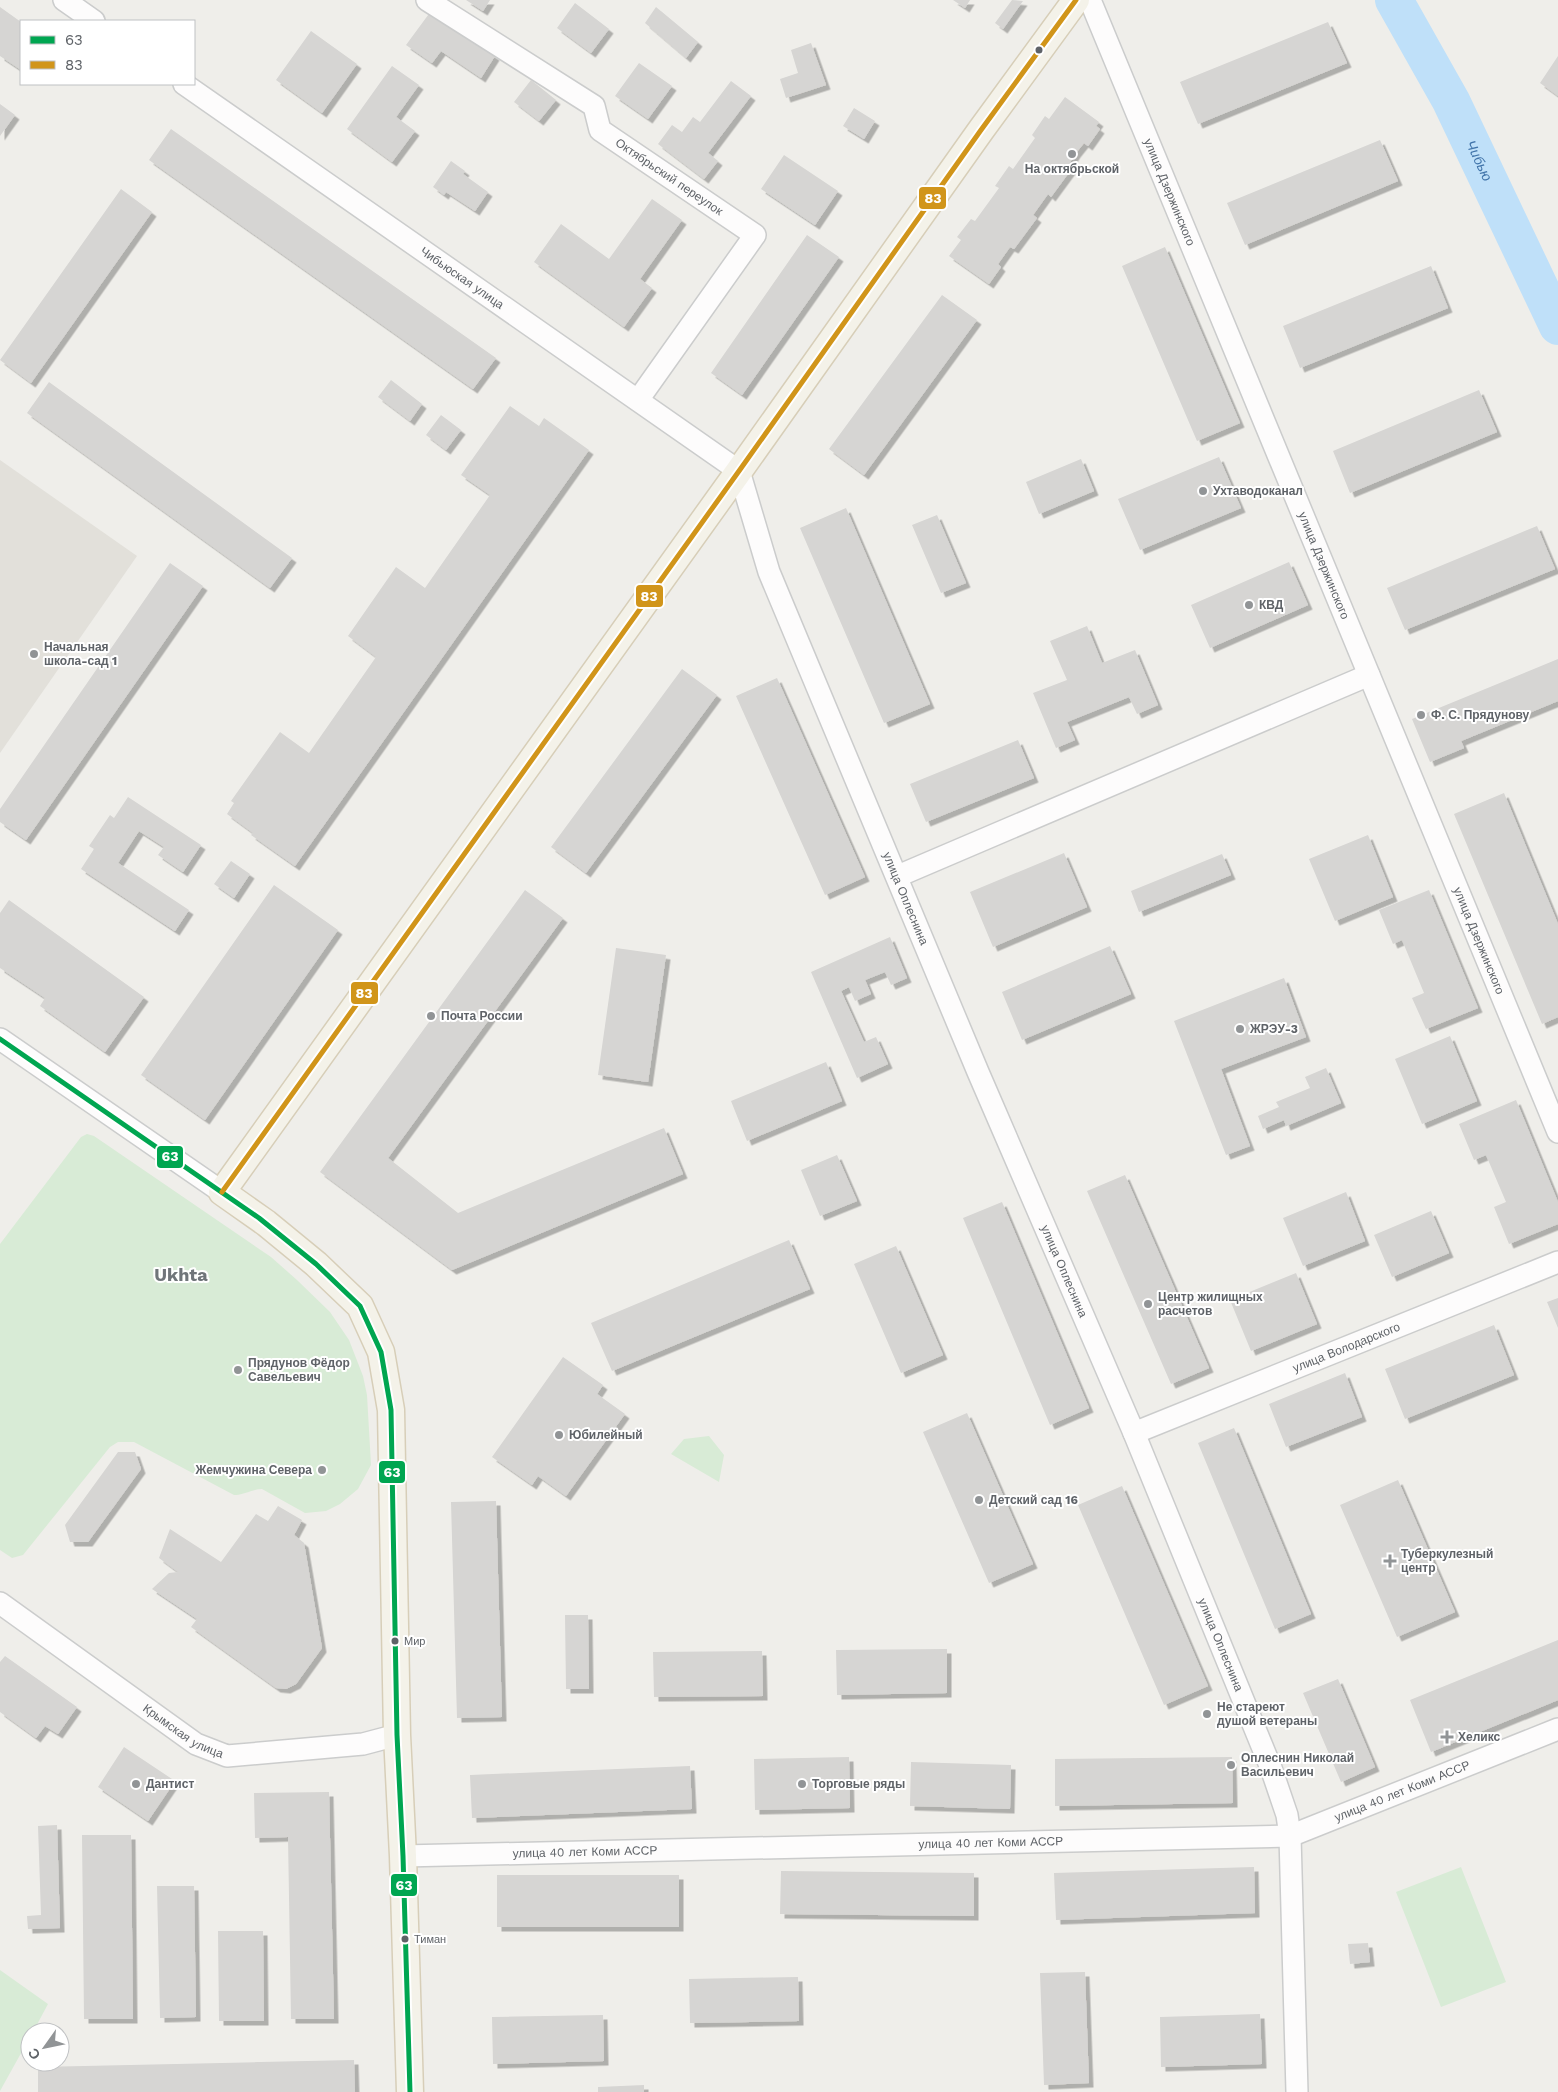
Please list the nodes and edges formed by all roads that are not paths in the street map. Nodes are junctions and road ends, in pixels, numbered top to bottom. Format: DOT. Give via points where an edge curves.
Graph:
graph roads {
  1 [pos="64,0"];
  2 [pos="427,0"];
  3 [pos="1076,0"];
  4 [pos="1090,0"];
  5 [pos="93,20"];
  6 [pos="185,85"];
  7 [pos="638,400"];
  8 [pos="739,471"];
  9 [pos="1369,675"];
  10 [pos="898,876"];
  11 [pos="0,1039"];
  12 [pos="1558,1132"];
  13 [pos="222,1192"];
  14 [pos="1558,1262"];
  15 [pos="1134,1433"];
  16 [pos="0,1603"];
  17 [pos="1558,1729"];
  18 [pos="398,1736"];
  19 [pos="1290,1836"];
  20 [pos="403,1856"];
  21 [pos="410,2092"];
  22 [pos="1297,2092"];
  1 -- 5 [label="street"];
  2 -- 7 [label="street, Октябрьский переулок" via="594,106 600,130 756,235"];
  3 -- 8 [label="main road"];
  4 -- 9 [label="street, улица Дзержинского"];
  6 -- 7 [label="street, Чибьюская улица"];
  7 -- 8 [label="street, Чибьюская улица"];
  8 -- 10 [label="street, улица Оплеснина" via="769,572"];
  8 -- 13 [label="main road"];
  9 -- 10 [label="street"];
  9 -- 12 [label="street, улица Дзержинского"];
  10 -- 15 [label="street, улица Оплеснина" via="978,1072"];
  11 -- 13 [label="street"];
  13 -- 18 [label="main road" via="316,1264 360,1306 381,1352 391,1410"];
  14 -- 15 [label="street, улица Володарского"];
  15 -- 19 [label="street, улица Оплеснина" via="1272,1768"];
  16 -- 18 [label="street, Крымская улица" via="196,1744 226,1756 363,1744"];
  17 -- 19 [label="street, улица 40 лет Коми АССР"];
  18 -- 20 [label="main road"];
  19 -- 20 [label="street, улица 40 лет Коми АССР"];
  19 -- 22 [label="street, улица Оплеснина"];
  20 -- 21 [label="main road"];
}
